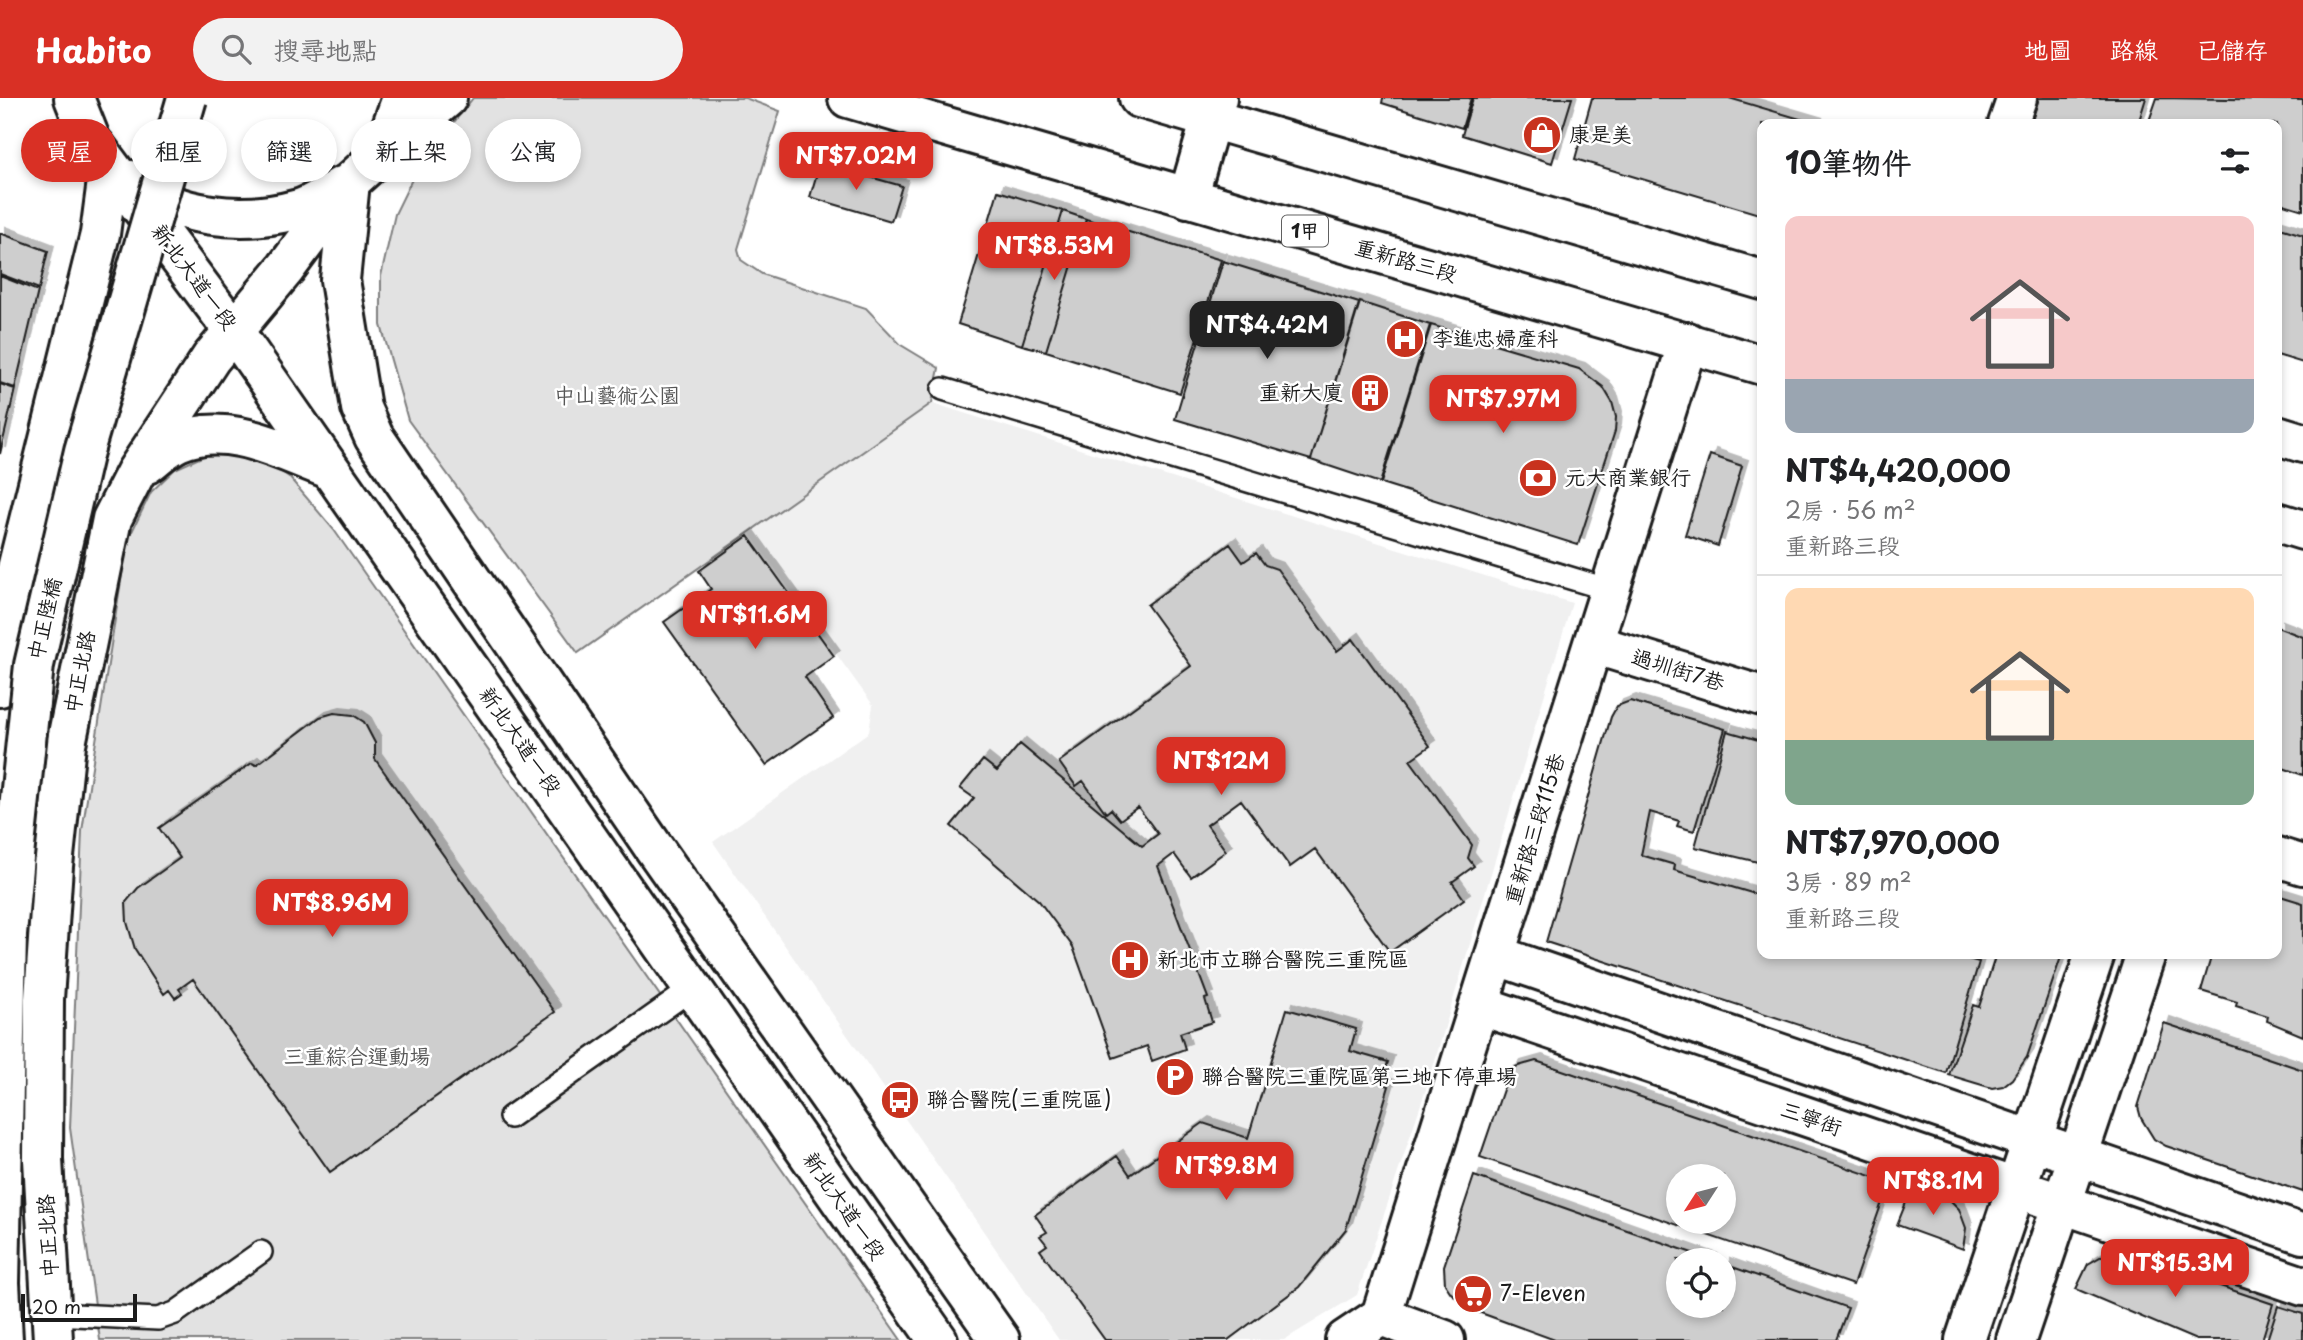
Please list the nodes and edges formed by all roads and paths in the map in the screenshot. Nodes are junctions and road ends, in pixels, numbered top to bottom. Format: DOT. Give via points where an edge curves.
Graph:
graph roads {
  1 [pos="74,98"];
  2 [pos="187,98"];
  3 [pos="402,98"];
  4 [pos="447,98"];
  5 [pos="848,98"];
  6 [pos="1139,98"];
  7 [pos="2017,98"];
  8 [pos="1214,108"];
  9 [pos="83,119"];
  10 [pos="394,119"];
  11 [pos="422,119"];
  12 [pos="2010,119"];
  13 [pos="117,166"];
  14 [pos="117,175"];
  15 [pos="107,182"];
  16 [pos="350,182"];
  17 [pos="1188,198"];
  18 [pos="1757,278"];
  19 [pos="233,330"];
  20 [pos="1688,342"];
  21 [pos="1757,363"];
  22 [pos="943,389"];
  23 [pos="2282,437"];
  24 [pos="2303,443"];
  25 [pos="330,469"];
  26 [pos="136,472"];
  27 [pos="2282,524"];
  28 [pos="2303,530"];
  29 [pos="7,580"];
  30 [pos="1610,590"];
  31 [pos="94,599"];
  32 [pos="1593,644"];
  33 [pos="0,687"];
  34 [pos="1757,694"];
  35 [pos="2282,859"];
  36 [pos="2303,865"];
  37 [pos="1495,955"];
  38 [pos="2093,959"];
  39 [pos="2144,959"];
  40 [pos="693,988"];
  41 [pos="1479,1005"];
  42 [pos="510,1117"];
  43 [pos="2032,1140"];
  44 [pos="2078,1156"];
  45 [pos="2,1157"];
  46 [pos="2016,1188"];
  47 [pos="2062,1204"];
  48 [pos="2303,1234"];
  49 [pos="261,1252"];
  50 [pos="2303,1286"];
  51 [pos="1381,1316"];
  52 [pos="47,1331"];
  53 [pos="2,1340"];
  54 [pos="938,1340"];
  55 [pos="1000,1340"];
  56 [pos="1345,1340"];
  57 [pos="1445,1340"];
  58 [pos="1965,1340"];
  59 [pos="2016,1340"];
  1 -- 9 [label="street"];
  2 -- 45 [label="street, 中正陸橋, bridge" via="84,450 37,651 7,933"];
  3 -- 10 [label="street, 中正北路"];
  4 -- 11 [label="street"];
  5 -- 17 [label="street, 重新路三段 / 1甲"];
  6 -- 8 [label="street"];
  7 -- 12 [label="street"];
  8 -- 17 [label="street"];
  8 -- 18 [label="street"];
  13 -- 16 [label="street" via="138,186 190,212 245,219 301,209"];
  14 -- 19 [label="street, 新北大道一段"];
  15 -- 29 [label="street" via="100,234"];
  16 -- 19 [label="street, 中正北路"];
  16 -- 55 [label="street" via="340,280 361,408 374,437"];
  17 -- 20 [label="street, 重新路三段 / 1甲"];
  19 -- 25 [label="street, 新北大道一段"];
  19 -- 26 [label="street, 中正北路"];
  20 -- 21 [label="street, 重新路三段 / 1甲"];
  20 -- 30 [label="street, 重新路三段115巷"];
  22 -- 30 [label="lane"];
  23 -- 24 [label="street"];
  25 -- 26 [label="street" via="243,436 210,435 178,442"];
  25 -- 40 [label="street, 新北大道一段"];
  26 -- 31 [label="street, 中正北路" via="112,519"];
  27 -- 28 [label="street"];
  29 -- 31 [label="street"];
  29 -- 33 [label="street"];
  30 -- 32 [label="street, 重新路三段115巷"];
  31 -- 52 [label="street, 中正北路" via="66,744 44,999"];
  32 -- 34 [label="street, 過圳街7巷"];
  32 -- 37 [label="street, 重新路三段115巷"];
  35 -- 36 [label="street"];
  37 -- 41 [label="street, 重新路三段115巷"];
  37 -- 43 [label="street"];
  38 -- 43 [label="street"];
  39 -- 44 [label="street"];
  40 -- 42 [label="lane"];
  40 -- 54 [label="street, 新北大道一段"];
  41 -- 46 [label="street, 三寧街"];
  41 -- 51 [label="street, 重新路三段115巷"];
  43 -- 44 [label="street"];
  43 -- 46 [label="street"];
  44 -- 47 [label="street"];
  44 -- 48 [label="street"];
  45 -- 52 [label="street" via="28,1318"];
  45 -- 53 [label="street, 中正北路"];
  46 -- 47 [label="street, 三寧街"];
  46 -- 58 [label="street"];
  47 -- 50 [label="street, 三寧街"];
  47 -- 59 [label="street"];
  49 -- 52 [label="lane" via="175,1313 158,1319"];
  51 -- 56 [label="street"];
  51 -- 57 [label="street"];
}
